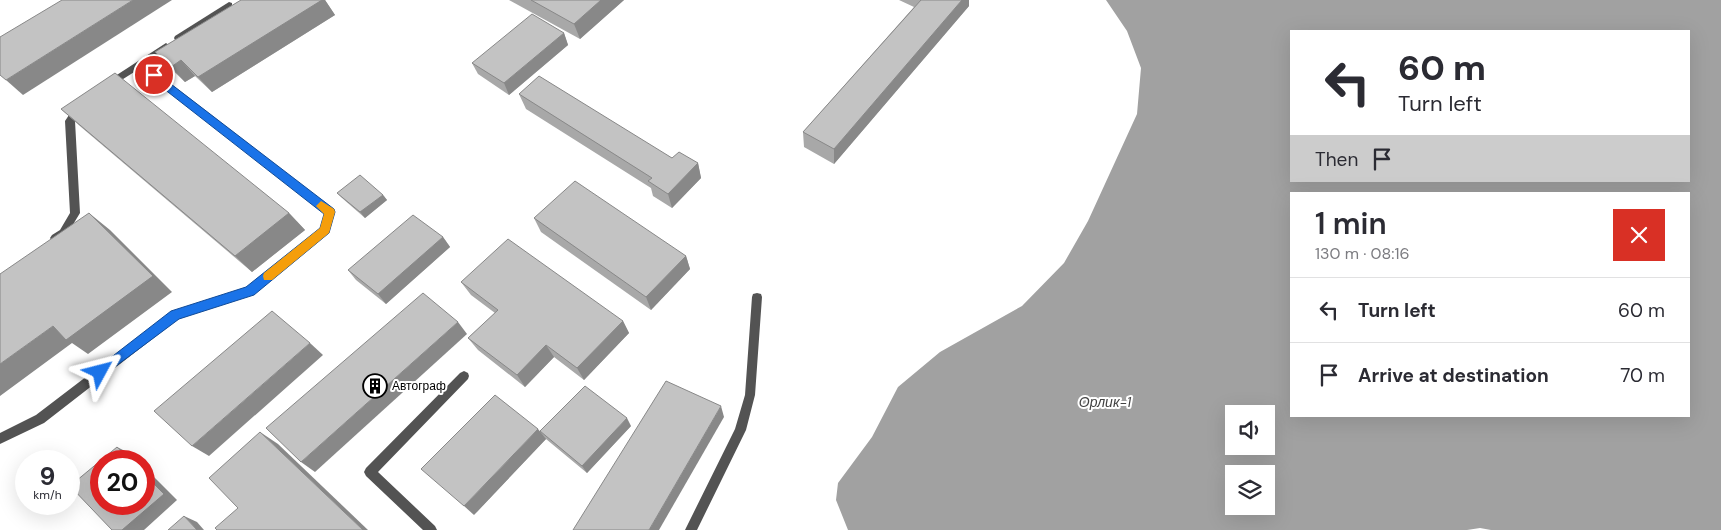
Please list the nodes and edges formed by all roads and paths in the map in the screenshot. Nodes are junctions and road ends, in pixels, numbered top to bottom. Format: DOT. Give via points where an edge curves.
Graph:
graph roads {
  1 [pos="229,5"];
  2 [pos="139,64"];
  3 [pos="104,88"];
  4 [pos="82,104"];
  5 [pos="47,244"];
  6 [pos="757,297"];
  7 [pos="464,376"];
  8 [pos="0,439"];
  9 [pos="431,530"];
  10 [pos="691,530"];
  1 -- 2 [label="street"];
  2 -- 3 [label="street"];
  2 -- 8 [label="street" via="330,212 325,230 250,291 175,315 40,419"];
  4 -- 5 [label="street" via="70,121 75,213 63,232"];
  6 -- 10 [label="street" via="750,395 740,430"];
  7 -- 9 [label="street" via="370,472"];
}
